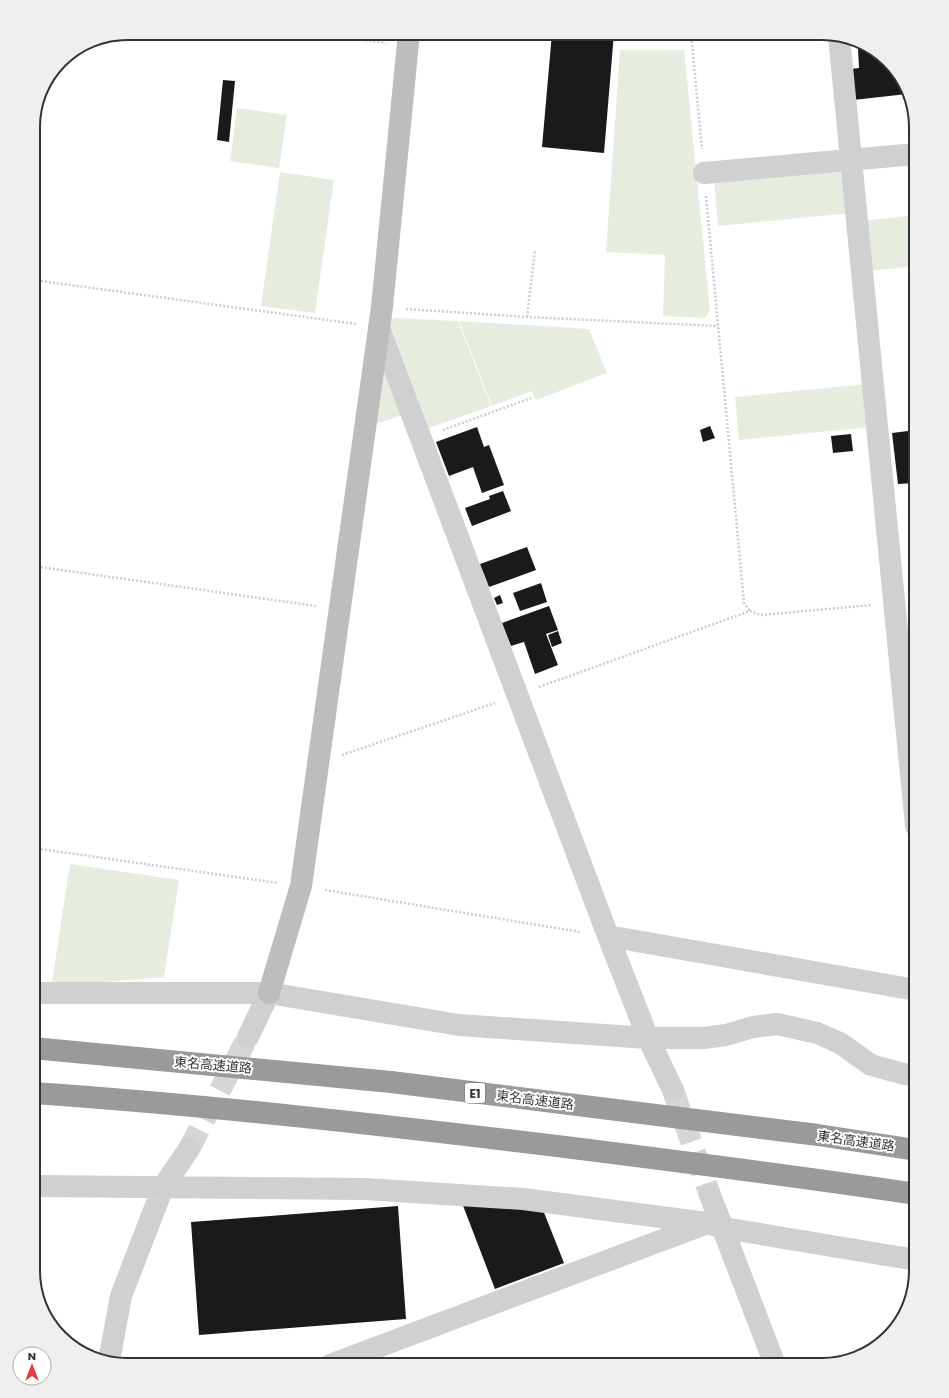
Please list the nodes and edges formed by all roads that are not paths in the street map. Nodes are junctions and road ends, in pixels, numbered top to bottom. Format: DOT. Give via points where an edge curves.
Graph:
graph roads {
  1 [pos="408,40"];
  2 [pos="840,42"];
  3 [pos="909,155"];
  4 [pos="851,160"];
  5 [pos="704,173"];
  6 [pos="380,317"];
  7 [pos="909,755"];
  8 [pos="608,936"];
  9 [pos="909,989"];
  10 [pos="40,993"];
  11 [pos="269,993"];
  12 [pos="248,1037"];
  13 [pos="648,1038"];
  14 [pos="40,1049"];
  15 [pos="909,1075"];
  16 [pos="673,1090"];
  17 [pos="40,1093"];
  18 [pos="189,1149"];
  19 [pos="909,1149"];
  20 [pos="40,1186"];
  21 [pos="163,1187"];
  22 [pos="909,1193"];
  23 [pos="710,1195"];
  24 [pos="716,1226"];
  25 [pos="909,1259"];
  26 [pos="110,1356"];
  27 [pos="349,1358"];
  28 [pos="772,1358"];
  1 -- 6 [label="street"];
  2 -- 4 [label="street"];
  3 -- 4 [label="street"];
  4 -- 5 [label="street"];
  4 -- 7 [label="street"];
  6 -- 8 [label="street" via="422,437"];
  6 -- 11 [label="street" via="301,886"];
  8 -- 9 [label="street"];
  8 -- 13 [label="street"];
  10 -- 11 [label="street"];
  11 -- 12 [label="street"];
  11 -- 13 [label="street" via="459,1026"];
  13 -- 15 [label="street" via="704,1038 777,1024 817,1033 872,1065"];
  13 -- 16 [label="street"];
  14 -- 19 [label="highway, 東名高速道路 / E1" via="391,1082 818,1135"];
  17 -- 22 [label="highway" via="362,1122 811,1178"];
  18 -- 21 [label="street"];
  20 -- 21 [label="street"];
  21 -- 24 [label="street" via="366,1189 508,1198"];
  21 -- 26 [label="street" via="121,1296"];
  23 -- 24 [label="street"];
  24 -- 25 [label="street"];
  24 -- 27 [label="street"];
  24 -- 28 [label="street"];
}
